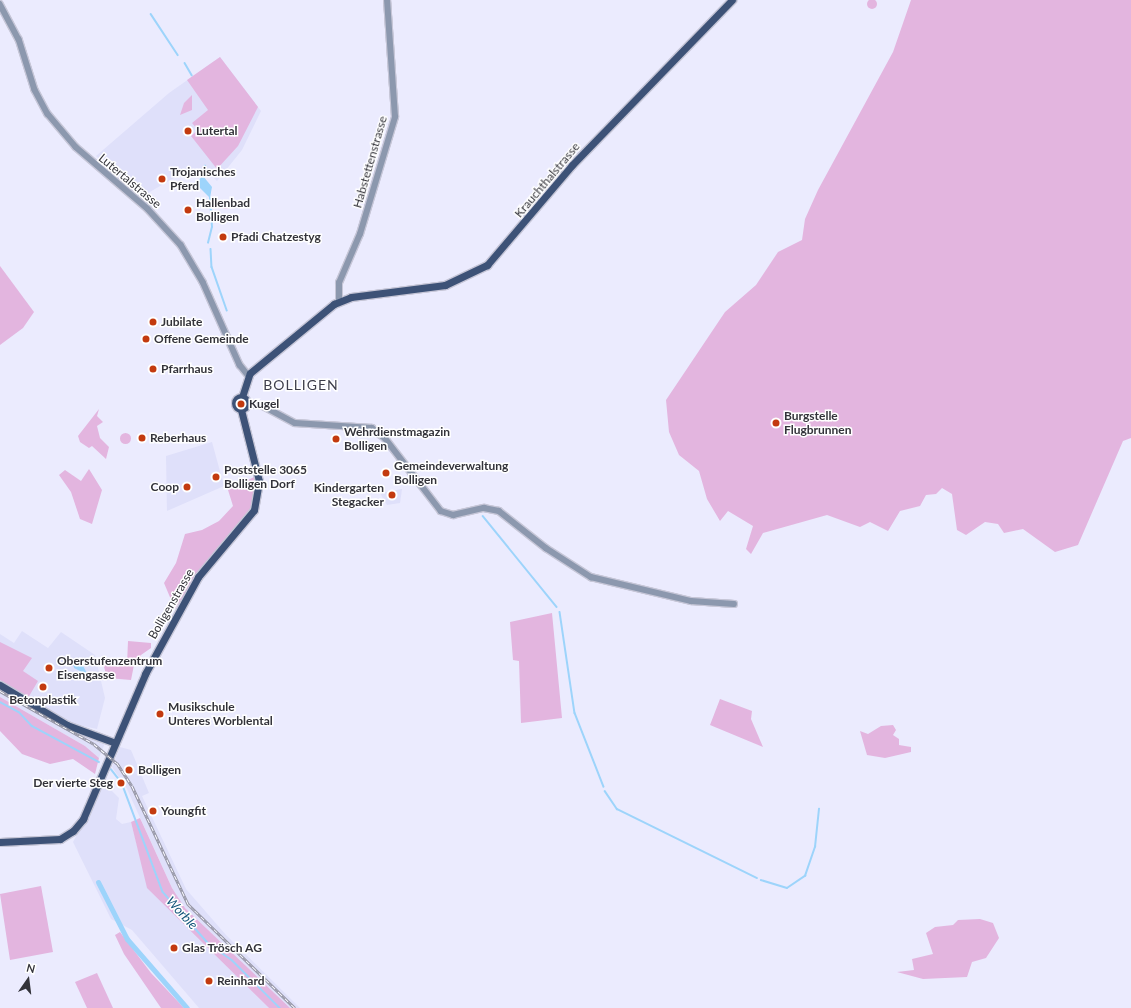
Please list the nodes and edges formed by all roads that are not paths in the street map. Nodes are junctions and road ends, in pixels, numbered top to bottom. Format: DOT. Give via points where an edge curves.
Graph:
graph roads {
  1 [pos="387,0"];
  2 [pos="732,0"];
  3 [pos="0,4"];
  4 [pos="340,301"];
  5 [pos="248,375"];
  6 [pos="242,397"];
  7 [pos="247,403"];
  8 [pos="241,410"];
  9 [pos="734,604"];
  10 [pos="0,685"];
  11 [pos="113,742"];
  12 [pos="0,842"];
  1 -- 4 [label="street, Habstettenstrasse" via="395,117 360,234 339,282"];
  2 -- 4 [label="main road, Krauchthalstrasse" via="572,165 487,265 465,278 435,287"];
  3 -- 5 [label="street, Lutertalstrasse" via="19,39 35,90 48,114 85,156 148,208 181,245 203,282 240,365"];
  4 -- 5 [label="main road" via="301,328"];
  5 -- 6 [label="main road"];
  6 -- 7 [label="main road"];
  6 -- 8 [label="main road, Bolligenstrasse" via="234,404"];
  7 -- 8 [label="main road"];
  7 -- 9 [label="street" via="263,406 295,424 372,428 385,438 438,509 456,515 481,509 502,512 546,548 591,577 690,601"];
  8 -- 11 [label="main road, Bolligenstrasse" via="259,481 254,510 198,576 145,674"];
  10 -- 11 [label="main road" via="67,725"];
  11 -- 12 [label="main road, Bolligenstrasse" via="91,800 73,831 50,840"];
}
